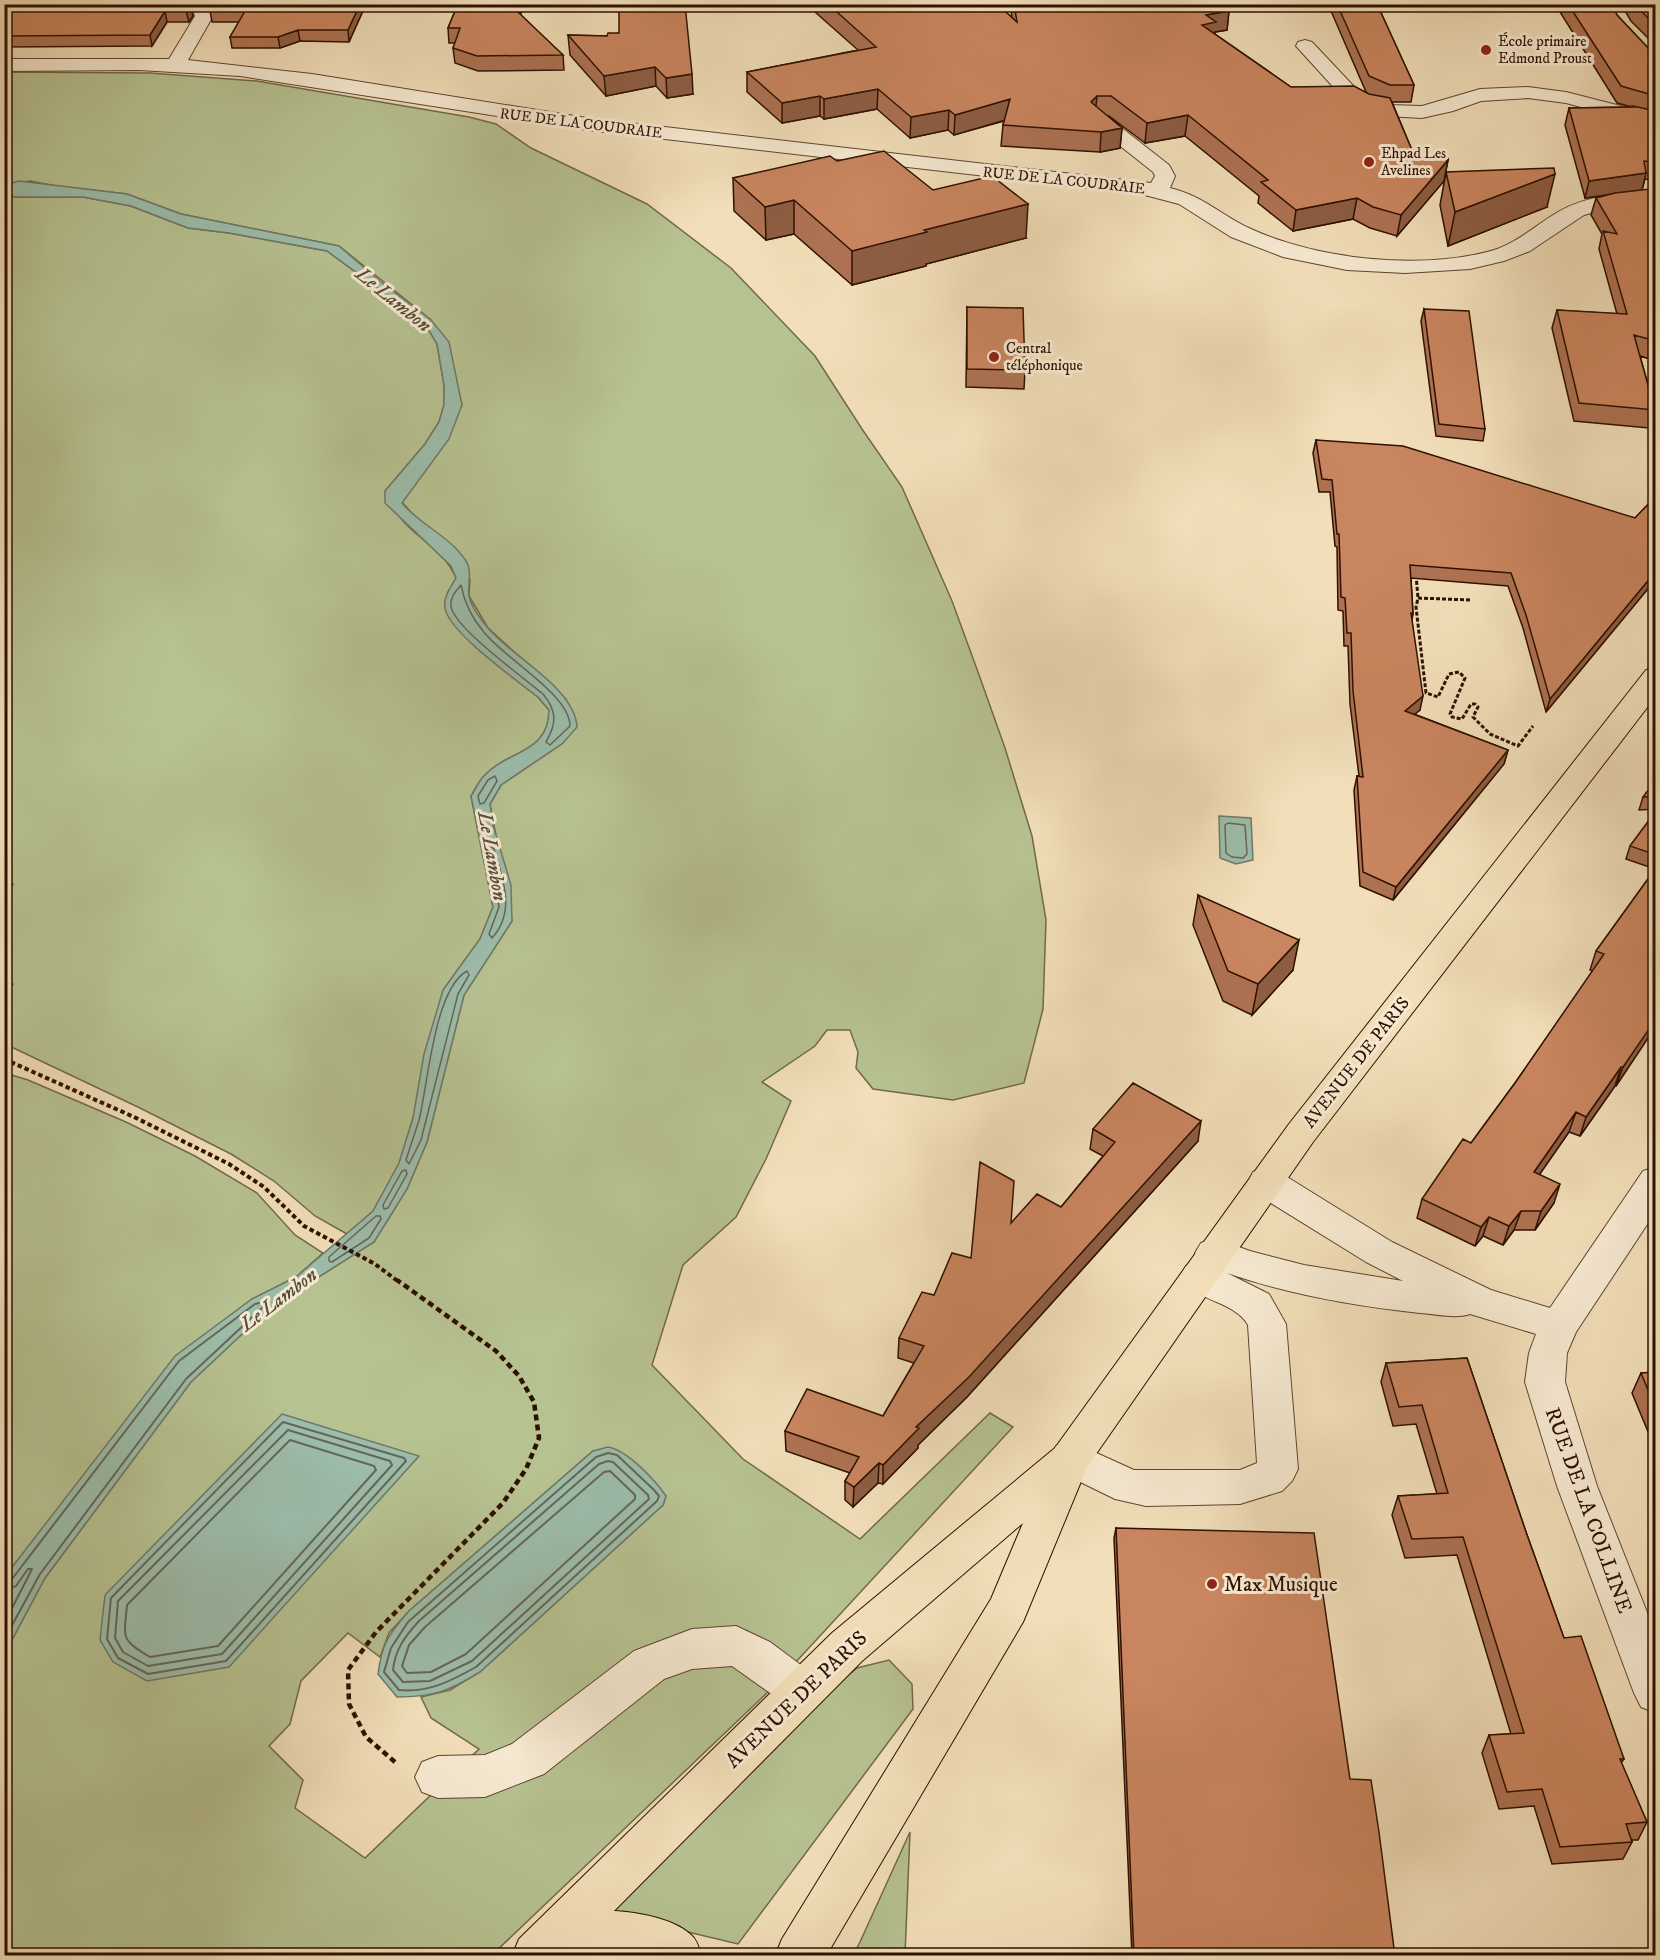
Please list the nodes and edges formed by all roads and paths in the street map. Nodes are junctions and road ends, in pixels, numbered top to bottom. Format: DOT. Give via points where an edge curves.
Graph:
graph roads {
  1 [pos="200,4"];
  2 [pos="1305,46"];
  3 [pos="4,65"];
  4 [pos="175,66"];
  5 [pos="1656,121"];
  6 [pos="1102,122"];
  7 [pos="1158,191"];
  8 [pos="1656,197"];
  9 [pos="1416,574"];
  10 [pos="1418,598"];
  11 [pos="1470,600"];
  12 [pos="1656,676"];
  13 [pos="1420,692"];
  14 [pos="1428,694"];
  15 [pos="1533,726"];
  16 [pos="12,884"];
  17 [pos="4,898"];
  18 [pos="4,1059"];
  19 [pos="1656,1181"];
  20 [pos="1266,1182"];
  21 [pos="1206,1264"];
  22 [pos="1480,1302"];
  23 [pos="1559,1326"];
  24 [pos="1070,1458"];
  25 [pos="802,1691"];
  26 [pos="1656,1693"];
  27 [pos="438,1777"];
  28 [pos="541,1951"];
  29 [pos="803,1951"];
  30 [pos="678,1956"];
  1 -- 4 [label="street" via="204,16"];
  2 -- 5 [label="street" via="1353,97 1384,111 1435,110 1485,94 1543,93"];
  3 -- 4 [label="street, RUE DE LA COUDRAIE"];
  4 -- 7 [label="street, RUE DE LA COUDRAIE" via="272,74 499,113"];
  6 -- 7 [label="street, RUE DE LA COUDRAIE" via="1162,168 1165,176"];
  7 -- 8 [label="street, RUE DE LA COUDRAIE" via="1202,207 1238,232 1291,252 1399,266 1485,260 1528,244 1580,210"];
  9 -- 10 [label="path"];
  10 -- 11 [label="path"];
  10 -- 14 [label="path"];
  12 -- 20 [label="main road, AVENUE DE PARIS"];
  13 -- 14 [label="path"];
  14 -- 15 [label="path" via="1438,697 1449,674 1459,672 1465,678 1464,686 1452,717 1462,719 1471,704 1476,704 1473,717 1490,734 1518,746"];
  16 -- 17 [label="path"];
  18 -- 27 [label="path" via="230,1164 264,1187 304,1226 375,1264 496,1351 519,1376 534,1402 538,1438 520,1477 503,1503 376,1632 348,1670 349,1704 366,1737 401,1766"];
  19 -- 23 [label="street, RUE DE LA COLLINE"];
  20 -- 21 [label="main road, AVENUE DE PARIS"];
  20 -- 22 [label="street" via="1349,1236"];
  21 -- 22 [label="street" via="1428,1298"];
  21 -- 24 [label="main road, AVENUE DE PARIS"];
  21 -- 24 [label="street" via="1256,1305 1267,1324 1278,1469 1268,1479 1240,1487 1146,1489 1129,1487"];
  22 -- 23 [label="street"];
  23 -- 26 [label="street, RUE DE LA COLLINE" via="1548,1353 1545,1382 1577,1486"];
  24 -- 25 [label="main road, AVENUE DE PARIS" via="847,1647"];
  24 -- 29 [label="main road, AVENUE DE PARIS" via="1008,1609"];
  25 -- 27 [label="street" via="736,1646 692,1649 649,1665 528,1760 485,1776"];
  25 -- 28 [label="main road, AVENUE DE PARIS"];
  28 -- 30 [label="main road" via="587,1936 637,1936 672,1948"];
}
